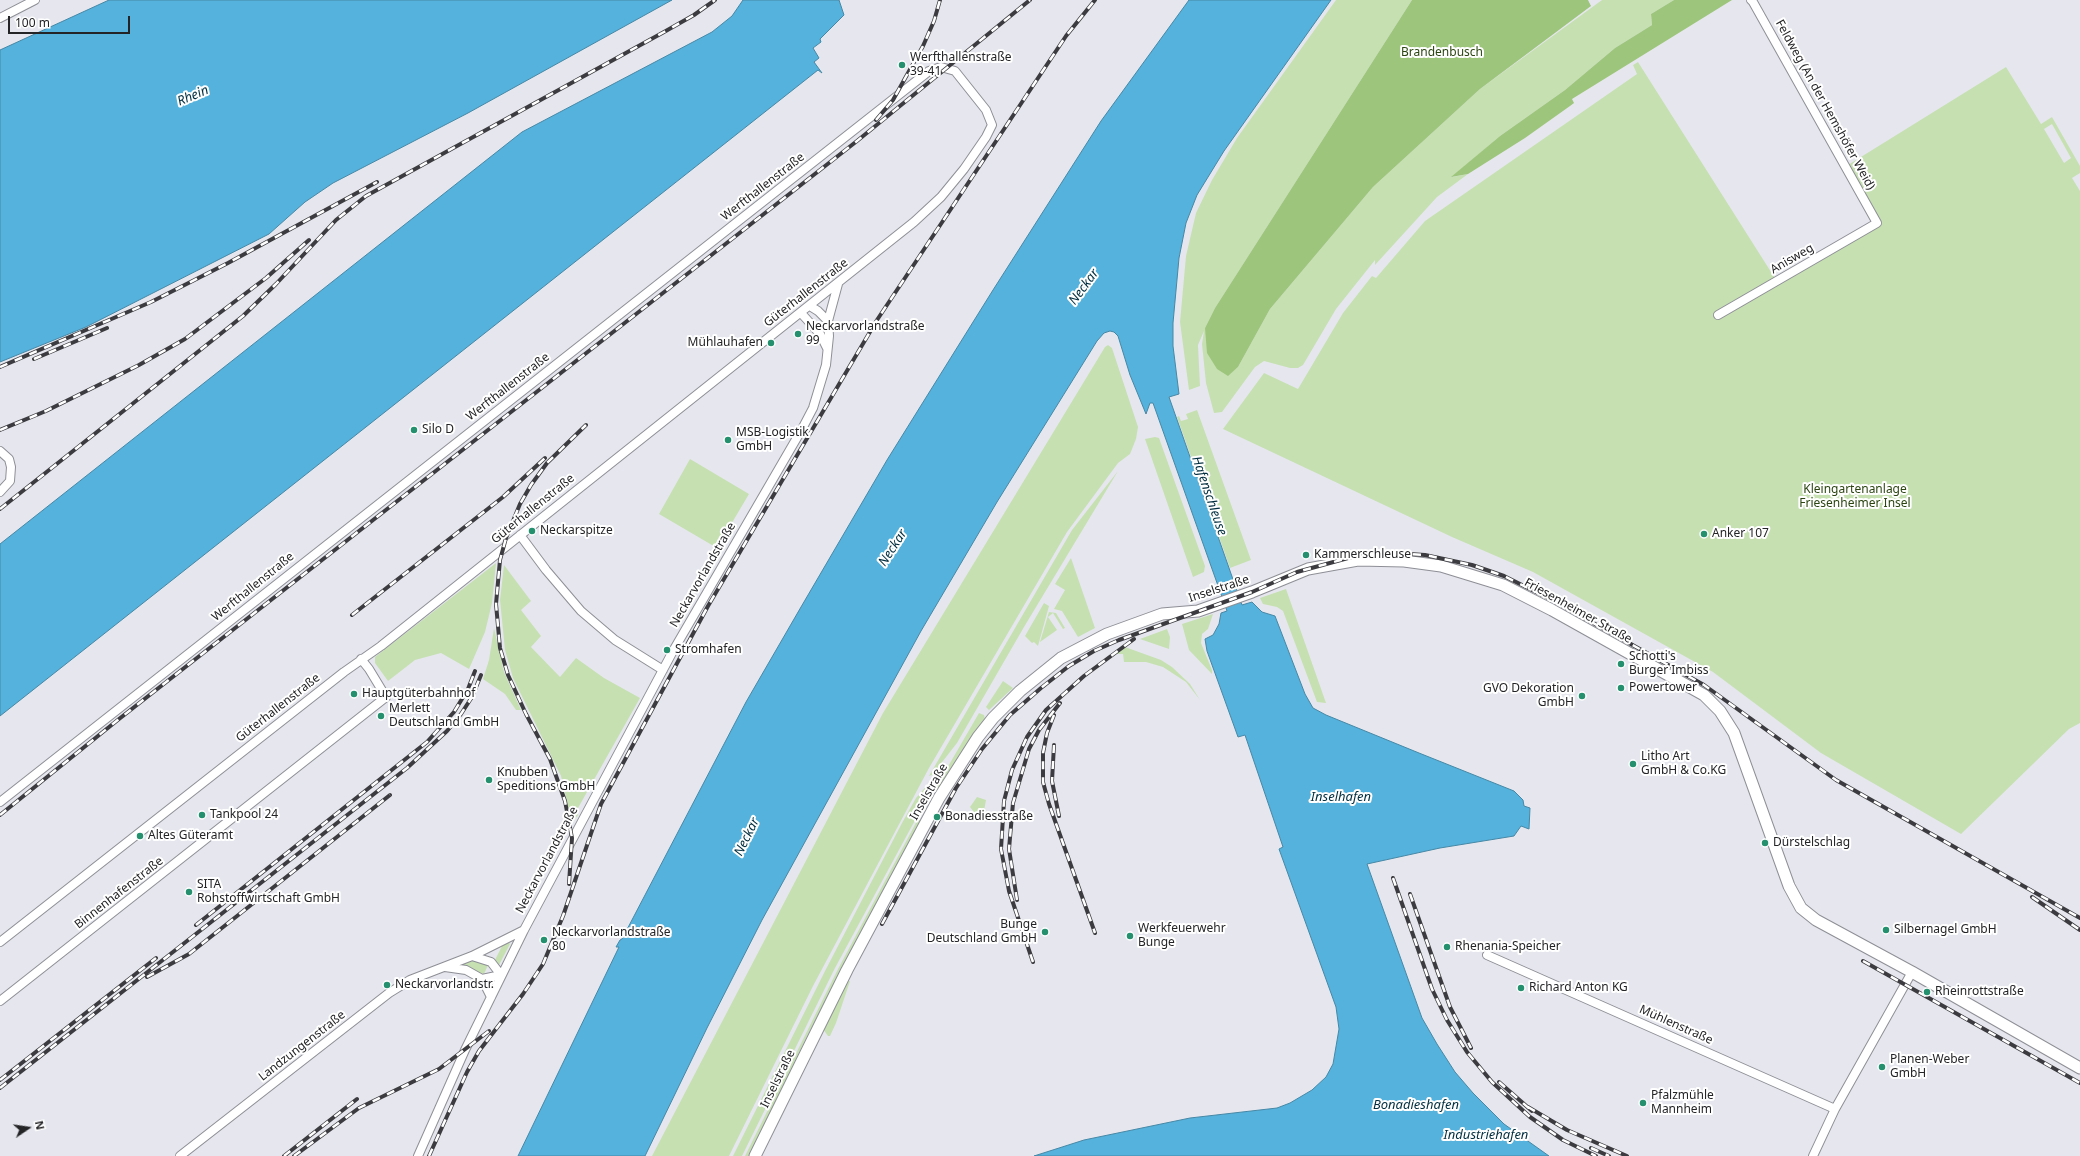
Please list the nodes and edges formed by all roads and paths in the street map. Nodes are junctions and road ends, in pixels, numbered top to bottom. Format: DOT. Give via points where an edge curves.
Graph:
graph roads {
  1 [pos="35,0"];
  2 [pos="1750,0"];
  3 [pos="0,18"];
  4 [pos="937,68"];
  5 [pos="1878,223"];
  6 [pos="838,284"];
  7 [pos="810,306"];
  8 [pos="801,313"];
  9 [pos="1718,315"];
  10 [pos="828,321"];
  11 [pos="827,348"];
  12 [pos="0,451"];
  13 [pos="0,492"];
  14 [pos="520,535"];
  15 [pos="1263,588"];
  16 [pos="361,659"];
  17 [pos="663,670"];
  18 [pos="0,802"];
  19 [pos="524,930"];
  20 [pos="0,942"];
  21 [pos="1487,955"];
  22 [pos="472,956"];
  23 [pos="444,967"];
  24 [pos="1912,972"];
  25 [pos="502,975"];
  26 [pos="482,979"];
  27 [pos="491,998"];
  28 [pos="0,1001"];
  29 [pos="2080,1068"];
  30 [pos="1834,1108"];
  31 [pos="180,1156"];
  32 [pos="418,1156"];
  33 [pos="755,1156"];
  34 [pos="1813,1156"];
  1 -- 3 [label="street"];
  2 -- 5 [label="street, Feldweg (An der Hemshöfer Weid)" via="1754,2"];
  4 -- 6 [label="street, Güterhallenstraße" via="955,71 990,116 990,130 964,169 940,197 914,222"];
  4 -- 18 [label="street, Werfthallenstraße" via="929,71"];
  5 -- 9 [label="street, Anisweg"];
  6 -- 7 [label="street, Güterhallenstraße"];
  6 -- 10 [label="street, Neckarvorlandstraße"];
  7 -- 8 [label="street, Güterhallenstraße"];
  7 -- 10 [label="street"];
  8 -- 11 [label="street" via="820,334"];
  8 -- 14 [label="street, Güterhallenstraße"];
  10 -- 11 [label="street, Neckarvorlandstraße"];
  11 -- 17 [label="street, Neckarvorlandstraße" via="826,365 819,390 802,429"];
  12 -- 13 [label="street" via="8,459 11,467 10,481"];
  14 -- 16 [label="street, Güterhallenstraße" via="381,646"];
  14 -- 17 [label="street" via="550,576 581,611 615,640"];
  15 -- 24 [label="street, Friesenheimer Straße" via="1297,572 1343,562 1386,560 1441,566 1503,585 1704,695 1720,711 1734,733 1789,886 1801,908 1816,920"];
  15 -- 33 [label="street, Inselstraße" via="1195,612 1162,614 1094,640 1042,672 993,718 978,737 940,798 847,970"];
  16 -- 20 [label="street, Güterhallenstraße"];
  16 -- 28 [label="street, Binnenhafenstraße" via="386,697"];
  17 -- 19 [label="street, Neckarvorlandstraße"];
  19 -- 22 [label="street, Landzungenstraße"];
  19 -- 25 [label="street, Neckarvorlandstraße"];
  21 -- 30 [label="street, Mühlenstraße"];
  22 -- 23 [label="street, Landzungenstraße"];
  22 -- 25 [label="street" via="491,962"];
  23 -- 26 [label="street, Landzungenstraße" via="466,970"];
  23 -- 31 [label="street, Landzungenstraße" via="410,980 389,993"];
  24 -- 29 [label="street, Friesenheimer Straße"];
  24 -- 30 [label="street"];
  25 -- 26 [label="street"];
  25 -- 27 [label="street, Neckarvorlandstraße"];
  26 -- 27 [label="street"];
  27 -- 32 [label="street, Neckarvorlandstraße"];
  30 -- 34 [label="street"];
}
